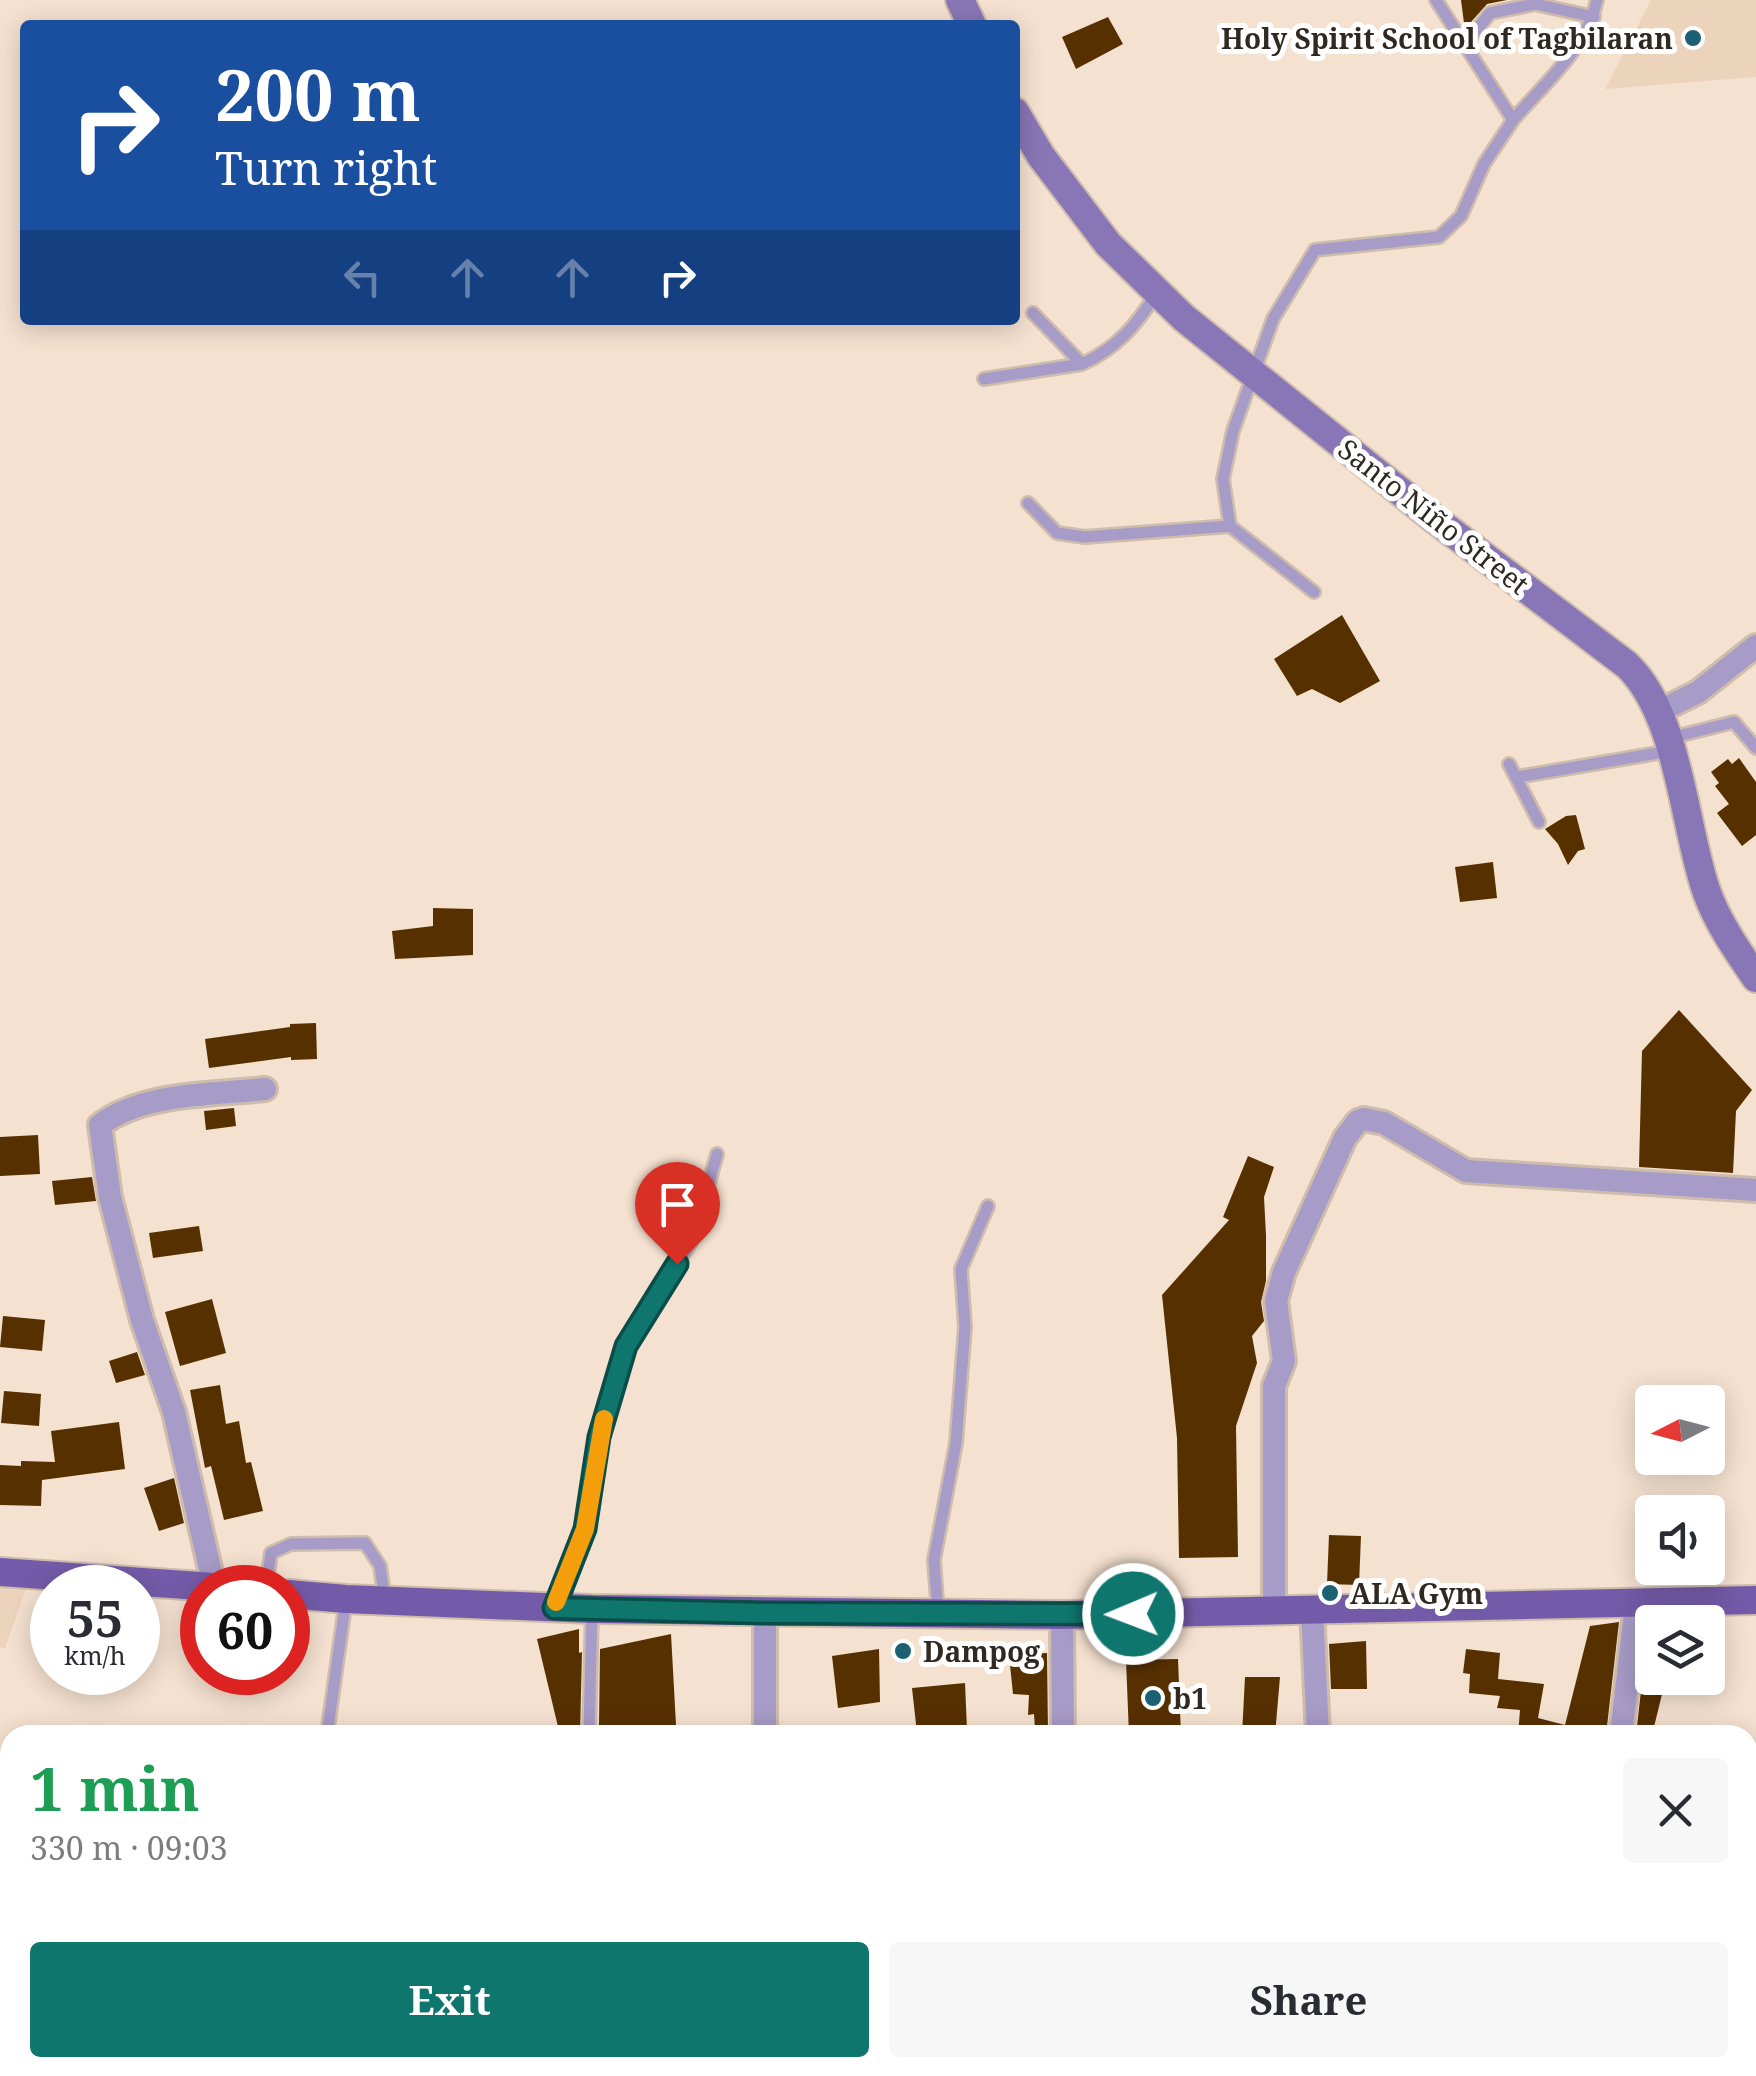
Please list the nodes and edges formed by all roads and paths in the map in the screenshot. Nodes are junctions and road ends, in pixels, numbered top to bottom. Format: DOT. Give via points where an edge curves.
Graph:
graph roads {
  1 [pos="1436,0"];
  2 [pos="1597,0"];
  3 [pos="1594,17"];
  4 [pos="1464,46"];
  5 [pos="1020,120"];
  6 [pos="1514,120"];
  7 [pos="1158,292"];
  8 [pos="1033,313"];
  9 [pos="1082,364"];
  10 [pos="1255,374"];
  11 [pos="984,379"];
  12 [pos="1028,502"];
  13 [pos="1230,526"];
  14 [pos="1314,592"];
  15 [pos="1756,646"];
  16 [pos="1665,734"];
  17 [pos="1756,748"];
  18 [pos="1509,764"];
  19 [pos="1517,777"];
  20 [pos="1539,822"];
  21 [pos="1756,978"];
  22 [pos="265,1089"];
  23 [pos="717,1154"];
  24 [pos="1756,1190"];
  25 [pos="988,1206"];
  26 [pos="215,1565"];
  27 [pos="269,1565"];
  28 [pos="0,1572"];
  29 [pos="180,1584"];
  30 [pos="310,1596"];
  31 [pos="346,1599"];
  32 [pos="1756,1600"];
  33 [pos="386,1601"];
  34 [pos="1636,1604"];
  35 [pos="554,1608"];
  36 [pos="592,1609"];
  37 [pos="1312,1609"];
  38 [pos="1274,1611"];
  39 [pos="765,1613"];
  40 [pos="938,1614"];
  41 [pos="1062,1615"];
  42 [pos="328,1725"];
  43 [pos="590,1725"];
  44 [pos="765,1725"];
  45 [pos="1063,1725"];
  46 [pos="1318,1725"];
  47 [pos="1623,1725"];
  1 -- 4 [label="lane"];
  2 -- 3 [label="lane"];
  3 -- 4 [label="lane" via="1535,4 1490,13"];
  3 -- 6 [label="lane"];
  4 -- 6 [label="lane"];
  5 -- 7 [label="main road, Santo Niño Street" via="1108,244"];
  6 -- 10 [label="lane" via="1461,216 1440,237 1314,250 1273,318"];
  7 -- 9 [label="lane" via="1108,353"];
  7 -- 10 [label="main road, Santo Niño Street"];
  8 -- 9 [label="lane"];
  9 -- 11 [label="lane"];
  10 -- 13 [label="lane" via="1223,479"];
  10 -- 16 [label="main road, Santo Niño Street" via="1627,665 1646,684"];
  12 -- 13 [label="lane" via="1057,533 1086,538"];
  13 -- 14 [label="lane"];
  15 -- 16 [label="street" via="1698,692"];
  16 -- 17 [label="lane" via="1734,722"];
  16 -- 19 [label="lane"];
  16 -- 21 [label="main road, Santo Niño Street" via="1706,893"];
  18 -- 19 [label="lane"];
  19 -- 20 [label="lane"];
  22 -- 26 [label="street" via="159,1102 119,1111 100,1124 110,1197 142,1320"];
  23 -- 35 [label="lane" via="694,1237 626,1346 599,1437 585,1529"];
  24 -- 38 [label="street" via="1466,1171 1384,1122 1358,1122 1345,1138 1276,1301 1284,1360 1274,1386"];
  25 -- 40 [label="lane" via="961,1269 965,1327 956,1443 934,1560"];
  27 -- 33 [label="lane" via="271,1553 290,1544 366,1544 380,1566"];
  28 -- 29 [label="main road"];
  30 -- 31 [label="main road"];
  31 -- 33 [label="main road"];
  31 -- 42 [label="lane"];
  32 -- 34 [label="main road"];
  33 -- 35 [label="main road"];
  34 -- 37 [label="main road"];
  34 -- 47 [label="street"];
  35 -- 36 [label="main road"];
  36 -- 39 [label="main road"];
  36 -- 43 [label="lane"];
  37 -- 38 [label="main road"];
  37 -- 46 [label="street"];
  38 -- 41 [label="main road"];
  39 -- 40 [label="main road"];
  39 -- 44 [label="street"];
  40 -- 41 [label="main road"];
  41 -- 45 [label="street"];
}
